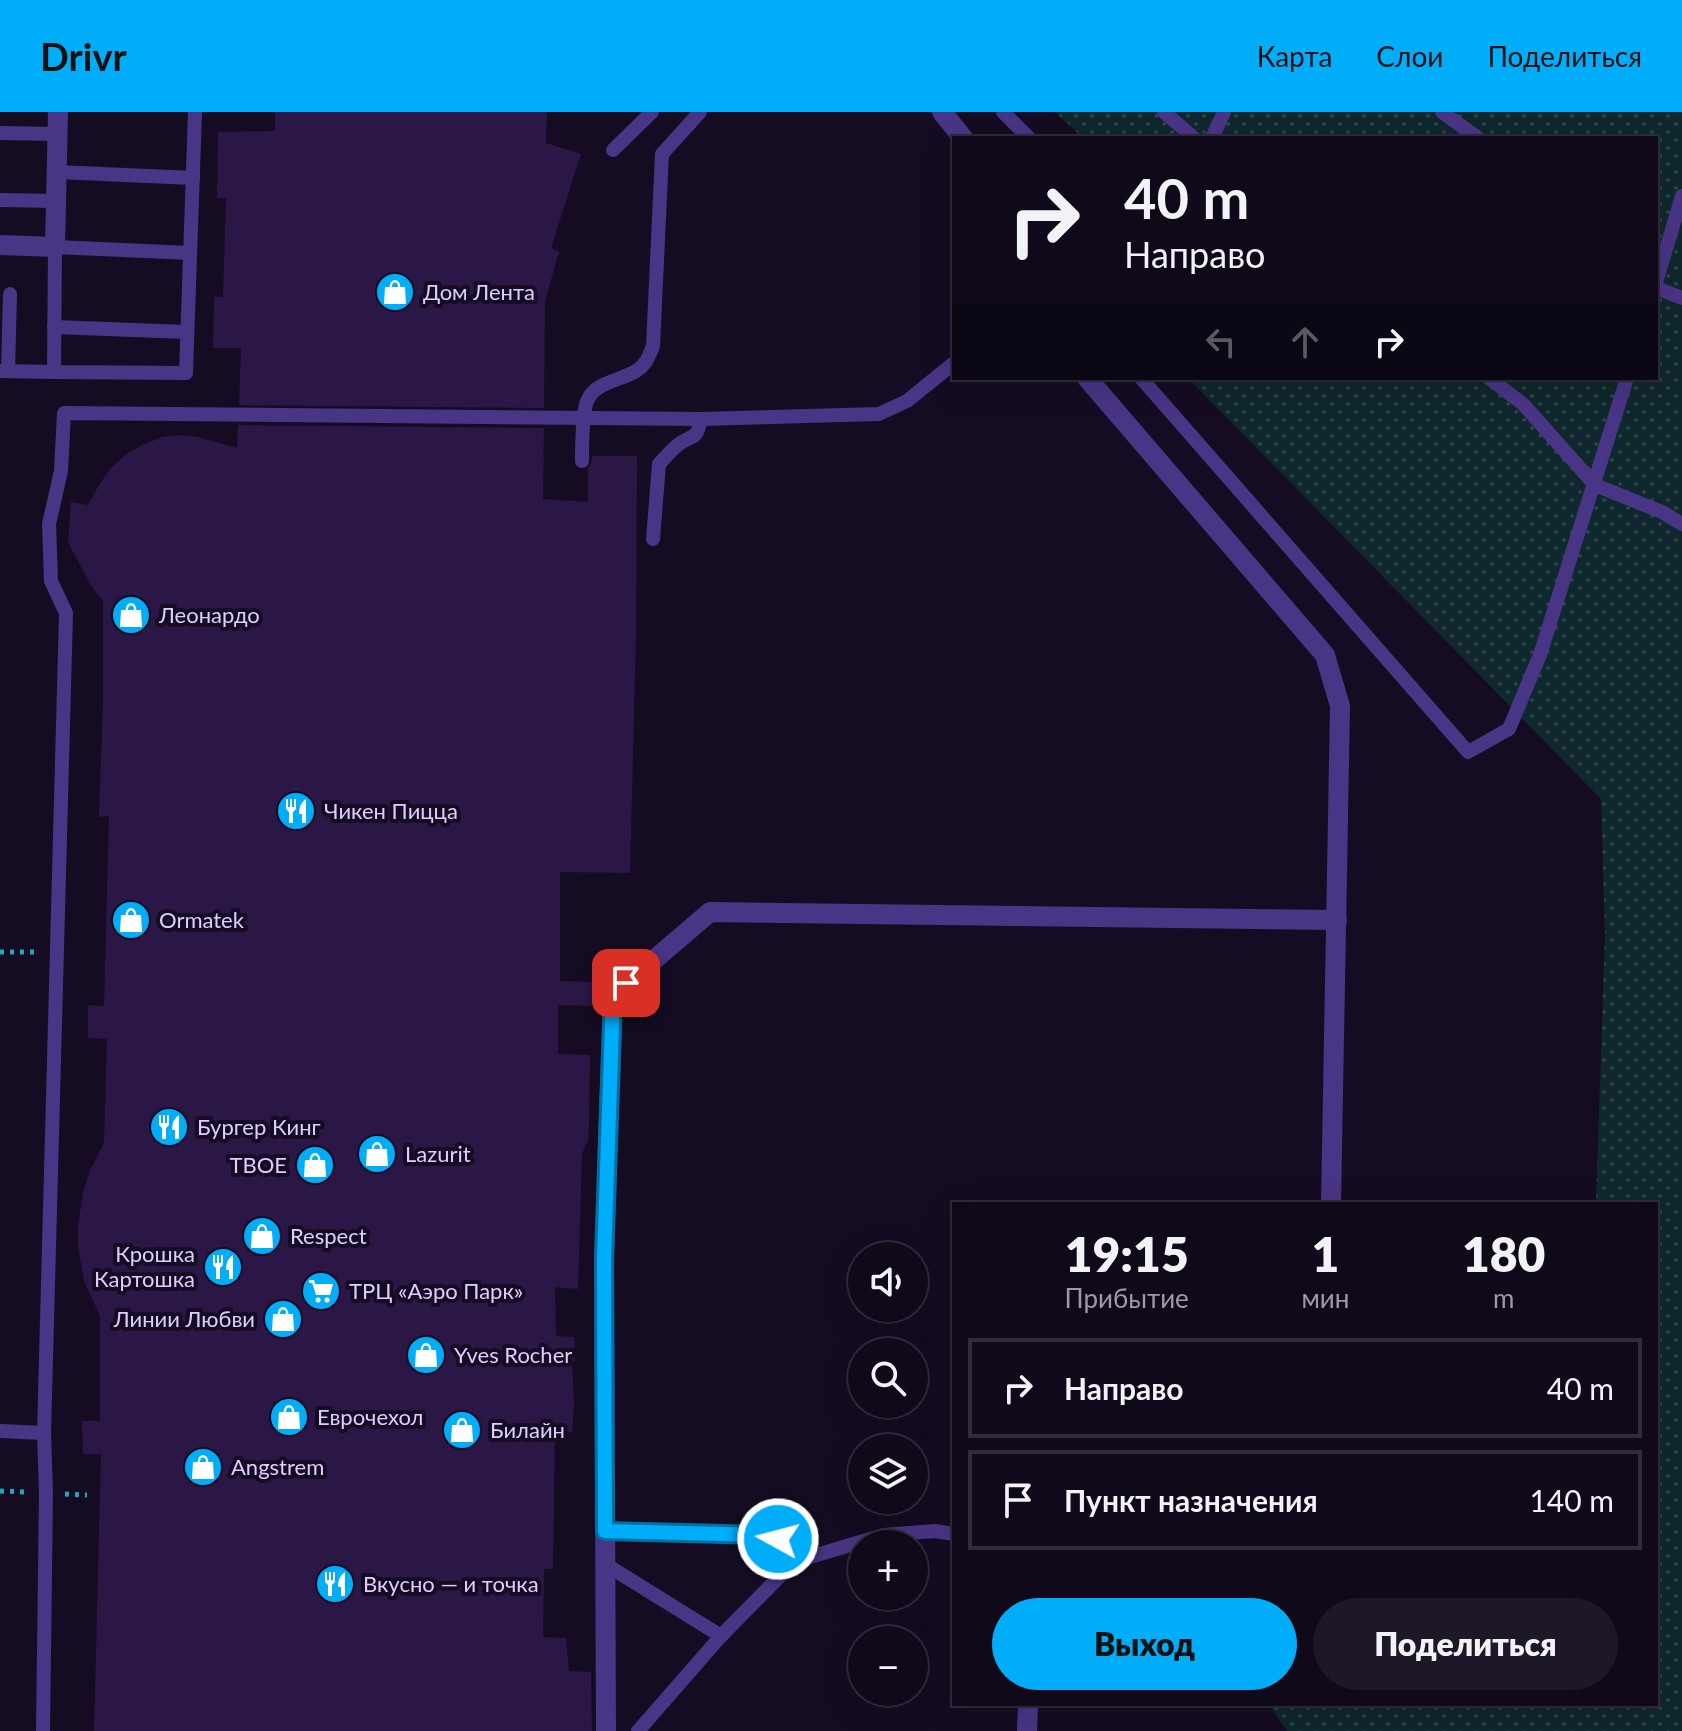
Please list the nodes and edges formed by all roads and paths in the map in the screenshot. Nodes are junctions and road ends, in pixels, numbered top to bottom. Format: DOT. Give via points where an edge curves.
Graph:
graph roads {
  1 [pos="58,112"];
  2 [pos="195,112"];
  3 [pos="652,112"];
  4 [pos="700,112"];
  5 [pos="942,112"];
  6 [pos="1003,112"];
  7 [pos="1164,112"];
  8 [pos="1224,112"];
  9 [pos="1442,112"];
  10 [pos="0,133"];
  11 [pos="58,134"];
  12 [pos="961,136"];
  13 [pos="1027,136"];
  14 [pos="1192,136"];
  15 [pos="1213,136"];
  16 [pos="1475,136"];
  17 [pos="613,150"];
  18 [pos="57,172"];
  19 [pos="193,178"];
  20 [pos="1682,196"];
  21 [pos="0,200"];
  22 [pos="56,201"];
  23 [pos="0,245"];
  24 [pos="55,247"];
  25 [pos="190,253"];
  26 [pos="1658,275"];
  27 [pos="1658,289"];
  28 [pos="10,294"];
  29 [pos="1682,298"];
  30 [pos="54,327"];
  31 [pos="187,332"];
  32 [pos="952,365"];
  33 [pos="4,371"];
  34 [pos="54,372"];
  35 [pos="1089,380"];
  36 [pos="1143,380"];
  37 [pos="1492,380"];
  38 [pos="1626,380"];
  39 [pos="701,419"];
  40 [pos="582,461"];
  41 [pos="1595,485"];
  42 [pos="1682,524"];
  43 [pos="653,539"];
  44 [pos="1337,920"];
  45 [pos="1331,1202"];
  46 [pos="0,1431"];
  47 [pos="44,1433"];
  48 [pos="605,1531"];
  49 [pos="952,1534"];
  50 [pos="803,1559"];
  51 [pos="605,1564"];
  52 [pos="721,1636"];
  53 [pos="1028,1706"];
  54 [pos="43,1731"];
  55 [pos="606,1731"];
  56 [pos="638,1731"];
  57 [pos="1027,1731"];
  1 -- 11 [label="street"];
  2 -- 19 [label="lane"];
  3 -- 17 [label="lane"];
  4 -- 40 [label="lane" via="662,154 653,346 636,371 588,398"];
  5 -- 12 [label="street"];
  6 -- 13 [label="lane"];
  7 -- 14 [label="lane"];
  8 -- 15 [label="lane"];
  9 -- 16 [label="lane"];
  10 -- 11 [label="lane"];
  11 -- 18 [label="street"];
  18 -- 19 [label="lane"];
  18 -- 22 [label="street"];
  19 -- 25 [label="lane"];
  20 -- 26 [label="lane"];
  21 -- 22 [label="lane"];
  22 -- 24 [label="street"];
  23 -- 24 [label="street"];
  24 -- 25 [label="lane"];
  24 -- 30 [label="lane"];
  25 -- 31 [label="lane"];
  27 -- 29 [label="lane"];
  28 -- 33 [label="lane"];
  30 -- 31 [label="lane"];
  30 -- 34 [label="lane"];
  31 -- 34 [label="lane" via="186,373"];
  32 -- 39 [label="lane" via="907,401 879,414"];
  33 -- 34 [label="lane"];
  35 -- 44 [label="street" via="1325,655 1340,706"];
  36 -- 41 [label="lane" via="1468,752 1509,729 1540,655"];
  37 -- 41 [label="lane" via="1523,404"];
  38 -- 41 [label="lane"];
  39 -- 43 [label="lane" via="697,433 659,464"];
  39 -- 47 [label="lane" via="64,413 61,471 49,524 51,581 66,613"];
  41 -- 42 [label="lane"];
  44 -- 45 [label="street"];
  44 -- 48 [label="street" via="710,912 698,922 613,995 604,1259"];
  46 -- 47 [label="lane"];
  47 -- 54 [label="lane"];
  48 -- 50 [label="lane" via="766,1535"];
  48 -- 51 [label="street"];
  49 -- 50 [label="lane" via="884,1535"];
  50 -- 52 [label="lane"];
  51 -- 52 [label="lane"];
  51 -- 55 [label="street"];
  52 -- 56 [label="lane"];
  53 -- 57 [label="street"];
}
